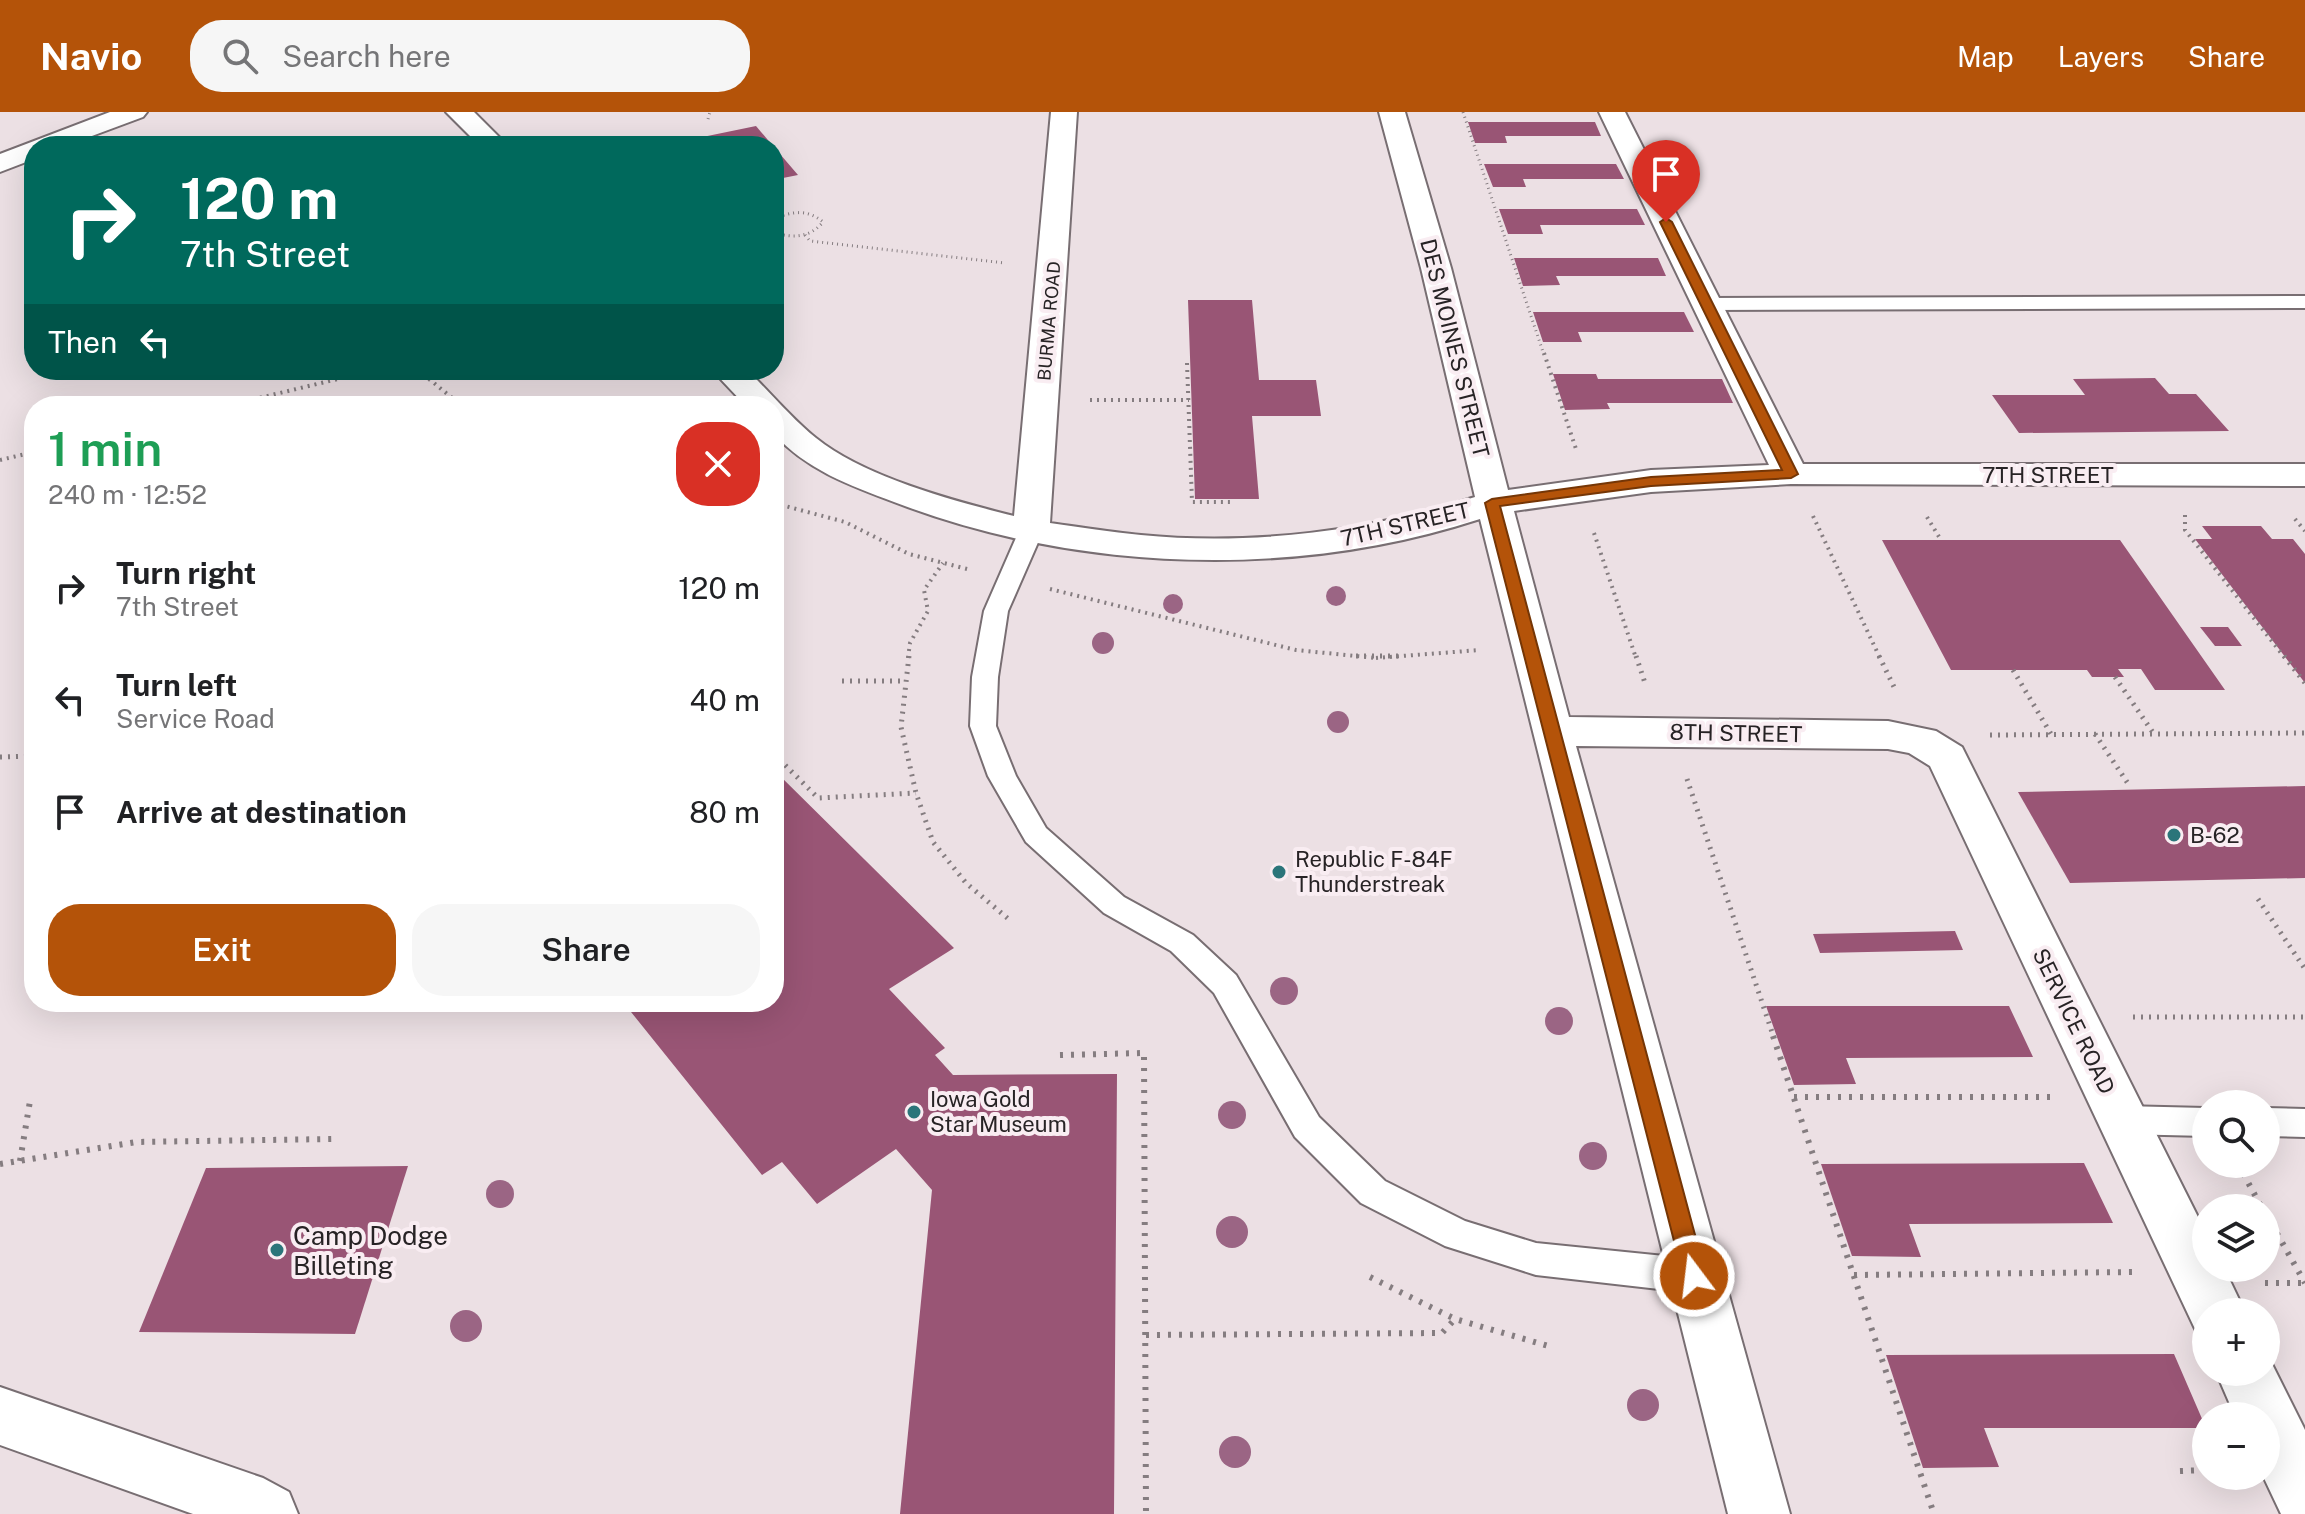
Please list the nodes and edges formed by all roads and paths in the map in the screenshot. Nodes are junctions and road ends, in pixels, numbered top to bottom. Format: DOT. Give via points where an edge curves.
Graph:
graph roads {
  1 [pos="134,112"];
  2 [pos="459,112"];
  3 [pos="710,112"];
  4 [pos="1064,112"];
  5 [pos="1392,112"];
  6 [pos="1463,112"];
  7 [pos="1612,112"];
  8 [pos="708,119"];
  9 [pos="68,136"];
  10 [pos="484,136"];
  11 [pos="24,153"];
  12 [pos="0,164"];
  13 [pos="785,214"];
  14 [pos="805,235"];
  15 [pos="784,236"];
  16 [pos="1054,261"];
  17 [pos="2305,302"];
  18 [pos="1707,304"];
  19 [pos="1187,363"];
  20 [pos="334,380"];
  21 [pos="430,380"];
  22 [pos="738,380"];
  23 [pos="267,396"];
  24 [pos="450,396"];
  25 [pos="755,396"];
  26 [pos="1189,400"];
  27 [pos="1042,401"];
  28 [pos="784,425"];
  29 [pos="24,454"];
  30 [pos="0,460"];
  31 [pos="1791,474"];
  32 [pos="2305,475"];
  33 [pos="1586,490"];
  34 [pos="1232,502"];
  35 [pos="1492,503"];
  36 [pos="1808,504"];
  37 [pos="784,506"];
  38 [pos="2188,508"];
  39 [pos="1927,516"];
  40 [pos="1031,531"];
  41 [pos="1941,540"];
  42 [pos="943,563"];
  43 [pos="1010,579"];
  44 [pos="1529,646"];
  45 [pos="2013,670"];
  46 [pos="2115,677"];
  47 [pos="842,681"];
  48 [pos="905,681"];
  49 [pos="2305,683"];
  50 [pos="1898,696"];
  51 [pos="1552,731"];
  52 [pos="1665,733"];
  53 [pos="2305,733"];
  54 [pos="2051,734"];
  55 [pos="2095,734"];
  56 [pos="2154,734"];
  57 [pos="1989,735"];
  58 [pos="1921,741"];
  59 [pos="24,756"];
  60 [pos="0,757"];
  61 [pos="784,764"];
  62 [pos="2129,785"];
  63 [pos="916,793"];
  64 [pos="2258,899"];
  65 [pos="1012,922"];
  66 [pos="2305,969"];
  67 [pos="2072,1016"];
  68 [pos="2305,1017"];
  69 [pos="1060,1055"];
  70 [pos="1794,1097"];
  71 [pos="30,1101"];
  72 [pos="2117,1108"];
  73 [pos="2192,1120"];
  74 [pos="2280,1122"];
  75 [pos="2305,1123"];
  76 [pos="332,1139"];
  77 [pos="20,1161"];
  78 [pos="0,1164"];
  79 [pos="2280,1239"];
  80 [pos="1854,1275"];
  81 [pos="1694,1276"];
  82 [pos="1370,1277"];
  83 [pos="2305,1283"];
  84 [pos="2206,1292"];
  85 [pos="1455,1319"];
  86 [pos="1146,1335"];
  87 [pos="1552,1347"];
  88 [pos="2252,1386"];
  89 [pos="0,1416"];
  90 [pos="2180,1471"];
  91 [pos="2192,1471"];
  92 [pos="2305,1496"];
  93 [pos="267,1514"];
  94 [pos="1146,1514"];
  95 [pos="1759,1514"];
  96 [pos="1934,1514"];
  1 -- 9 [label="street"];
  2 -- 10 [label="street"];
  3 -- 8 [label="path"];
  4 -- 16 [label="street, BURMA ROAD"];
  5 -- 35 [label="street, DES MOINES STREET"];
  6 -- 33 [label="path"];
  7 -- 18 [label="street"];
  11 -- 12 [label="street"];
  13 -- 14 [label="path" via="803,212 821,219 818,230"];
  14 -- 15 [label="path"];
  14 -- 16 [label="path" via="810,241 991,264"];
  16 -- 27 [label="street, BURMA ROAD"];
  17 -- 18 [label="lane"];
  18 -- 31 [label="street"];
  19 -- 26 [label="path"];
  20 -- 23 [label="path"];
  21 -- 24 [label="path"];
  22 -- 25 [label="street"];
  26 -- 27 [label="path"];
  26 -- 34 [label="path" via="1192,502"];
  27 -- 40 [label="street, BURMA ROAD"];
  28 -- 40 [label="street, 7TH STREET" via="803,445 842,470 950,511"];
  29 -- 30 [label="path"];
  31 -- 32 [label="street, 7TH STREET"];
  31 -- 33 [label="street, 7TH STREET"];
  33 -- 35 [label="street, 7TH STREET"];
  33 -- 52 [label="path" via="1588,513"];
  35 -- 40 [label="street, 7TH STREET" via="1443,519 1334,541 1211,549"];
  35 -- 44 [label="street, DES MOINES STREET"];
  36 -- 50 [label="path"];
  37 -- 42 [label="path" via="845,522 909,554"];
  38 -- 49 [label="path" via="2185,530"];
  39 -- 41 [label="path"];
  40 -- 43 [label="lane"];
  42 -- 43 [label="path"];
  42 -- 48 [label="path" via="924,590 928,611 910,643"];
  43 -- 44 [label="path" via="1296,650 1376,658"];
  43 -- 81 [label="lane" via="996,611 983,726 1002,776 1036,835 1114,905 1182,943 1225,984 1307,1127 1373,1192 1457,1235 1536,1259"];
  44 -- 51 [label="street, DES MOINES STREET"];
  45 -- 54 [label="path"];
  46 -- 56 [label="path"];
  47 -- 48 [label="path"];
  48 -- 63 [label="path" via="901,727"];
  51 -- 52 [label="street, 8TH STREET"];
  51 -- 81 [label="street, DES MOINES STREET"];
  52 -- 58 [label="street, 8TH STREET" via="1888,735"];
  52 -- 70 [label="path" via="1684,771"];
  53 -- 56 [label="path"];
  54 -- 55 [label="path"];
  54 -- 57 [label="path"];
  55 -- 56 [label="path"];
  55 -- 62 [label="path"];
  58 -- 67 [label="street, SERVICE ROAD" via="1947,757"];
  59 -- 60 [label="path"];
  61 -- 63 [label="path" via="818,798"];
  63 -- 65 [label="path" via="933,842 966,883"];
  64 -- 66 [label="path"];
  67 -- 68 [label="path"];
  67 -- 72 [label="street, SERVICE ROAD"];
  69 -- 86 [label="path" via="1144,1053"];
  70 -- 72 [label="path"];
  70 -- 80 [label="path"];
  71 -- 77 [label="path"];
  72 -- 73 [label="lane"];
  72 -- 84 [label="street, SERVICE ROAD"];
  74 -- 75 [label="lane"];
  76 -- 77 [label="path" via="136,1142"];
  77 -- 78 [label="path"];
  79 -- 83 [label="path"];
  80 -- 84 [label="path"];
  80 -- 96 [label="path"];
  81 -- 95 [label="street, DES MOINES STREET"];
  82 -- 85 [label="path"];
  85 -- 86 [label="path" via="1442,1333"];
  85 -- 87 [label="path"];
  86 -- 94 [label="path"];
  88 -- 92 [label="street"];
  89 -- 93 [label="street" via="241,1500"];
  90 -- 91 [label="path"];
}
